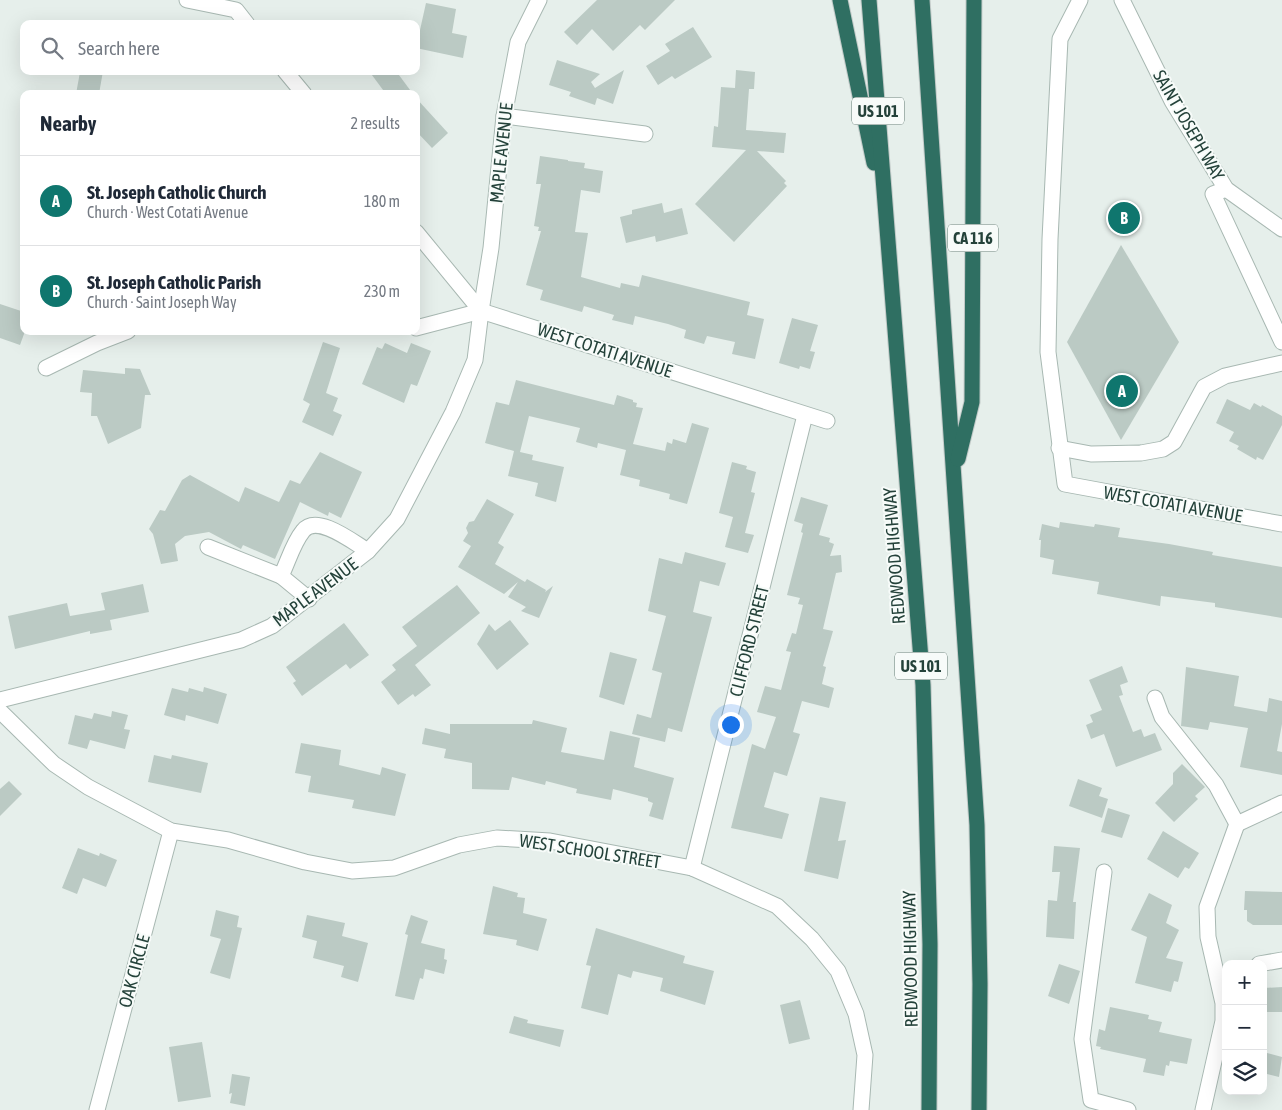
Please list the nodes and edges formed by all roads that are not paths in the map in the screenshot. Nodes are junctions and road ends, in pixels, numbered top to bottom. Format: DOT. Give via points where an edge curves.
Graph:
graph roads {
  1 [pos="187,0"];
  2 [pos="539,0"];
  3 [pos="840,0"];
  4 [pos="869,0"];
  5 [pos="922,0"];
  6 [pos="974,0"];
  7 [pos="1080,0"];
  8 [pos="1122,0"];
  9 [pos="238,5"];
  10 [pos="245,20"];
  11 [pos="289,75"];
  12 [pos="301,90"];
  13 [pos="504,116"];
  14 [pos="645,134"];
  15 [pos="1226,189"];
  16 [pos="887,223"];
  17 [pos="1282,229"];
  18 [pos="420,237"];
  19 [pos="481,310"];
  20 [pos="420,327"];
  21 [pos="118,335"];
  22 [pos="1282,342"];
  23 [pos="1282,363"];
  24 [pos="46,368"];
  25 [pos="805,415"];
  26 [pos="827,422"];
  27 [pos="1059,448"];
  28 [pos="955,475"];
  29 [pos="1282,524"];
  30 [pos="208,547"];
  31 [pos="368,551"];
  32 [pos="280,576"];
  33 [pos="308,599"];
  34 [pos="1155,698"];
  35 [pos="0,700"];
  36 [pos="0,711"];
  37 [pos="1282,803"];
  38 [pos="1237,824"];
  39 [pos="171,831"];
  40 [pos="692,868"];
  41 [pos="1104,872"];
  42 [pos="1282,960"];
  43 [pos="1267,963"];
  44 [pos="1220,971"];
  45 [pos="97,1110"];
  46 [pos="861,1110"];
  47 [pos="929,1110"];
  48 [pos="979,1110"];
  49 [pos="1128,1110"];
  50 [pos="1203,1110"];
  1 -- 9 [label="street"];
  2 -- 13 [label="street, MAPLE AVENUE" via="518,42"];
  3 -- 16 [label="highway"];
  4 -- 16 [label="highway, REDWOOD HIGHWAY / US 101"];
  5 -- 28 [label="highway, US 101"];
  6 -- 28 [label="highway, CA 116" via="972,402"];
  7 -- 27 [label="street" via="1060,39 1057,83 1048,352"];
  8 -- 15 [label="street, SAINT JOSEPH WAY" via="1172,101"];
  9 -- 10 [label="street"];
  11 -- 12 [label="street"];
  13 -- 14 [label="street"];
  13 -- 19 [label="street, MAPLE AVENUE" via="491,248"];
  15 -- 17 [label="street, SAINT JOSEPH WAY"];
  15 -- 22 [label="street" via="1213,194"];
  16 -- 47 [label="highway, REDWOOD HIGHWAY / US 101" via="923,686 930,944"];
  18 -- 19 [label="street"];
  19 -- 20 [label="street"];
  19 -- 25 [label="street, WEST COTATI AVENUE"];
  19 -- 31 [label="street, MAPLE AVENUE" via="476,360 453,412 397,519"];
  21 -- 24 [label="street"];
  23 -- 27 [label="street" via="1225,376 1204,387 1174,442 1163,449 1091,454"];
  25 -- 26 [label="street, WEST COTATI AVENUE"];
  25 -- 40 [label="street, CLIFFORD STREET"];
  27 -- 29 [label="street, WEST COTATI AVENUE" via="1065,484"];
  28 -- 48 [label="highway, US 101" via="977,825"];
  30 -- 32 [label="street"];
  31 -- 32 [label="street" via="322,524 312,525 303,530"];
  31 -- 33 [label="street, MAPLE AVENUE"];
  32 -- 33 [label="street"];
  33 -- 35 [label="street, MAPLE AVENUE" via="272,626 241,640"];
  34 -- 38 [label="street" via="1162,717 1216,785"];
  36 -- 39 [label="street, WEST SCHOOL STREET" via="54,764 88,787"];
  37 -- 38 [label="street"];
  38 -- 44 [label="street" via="1208,907 1208,937"];
  39 -- 40 [label="street, WEST SCHOOL STREET" via="228,840 305,862 352,871 394,868 459,845 497,838 550,841"];
  39 -- 45 [label="street, OAK CIRCLE"];
  40 -- 46 [label="street, WEST SCHOOL STREET" via="777,906 812,939 838,971 856,1014 865,1055"];
  41 -- 49 [label="street" via="1082,1039 1091,1100"];
  42 -- 43 [label="street"];
  44 -- 50 [label="street" via="1223,1021"];
}
